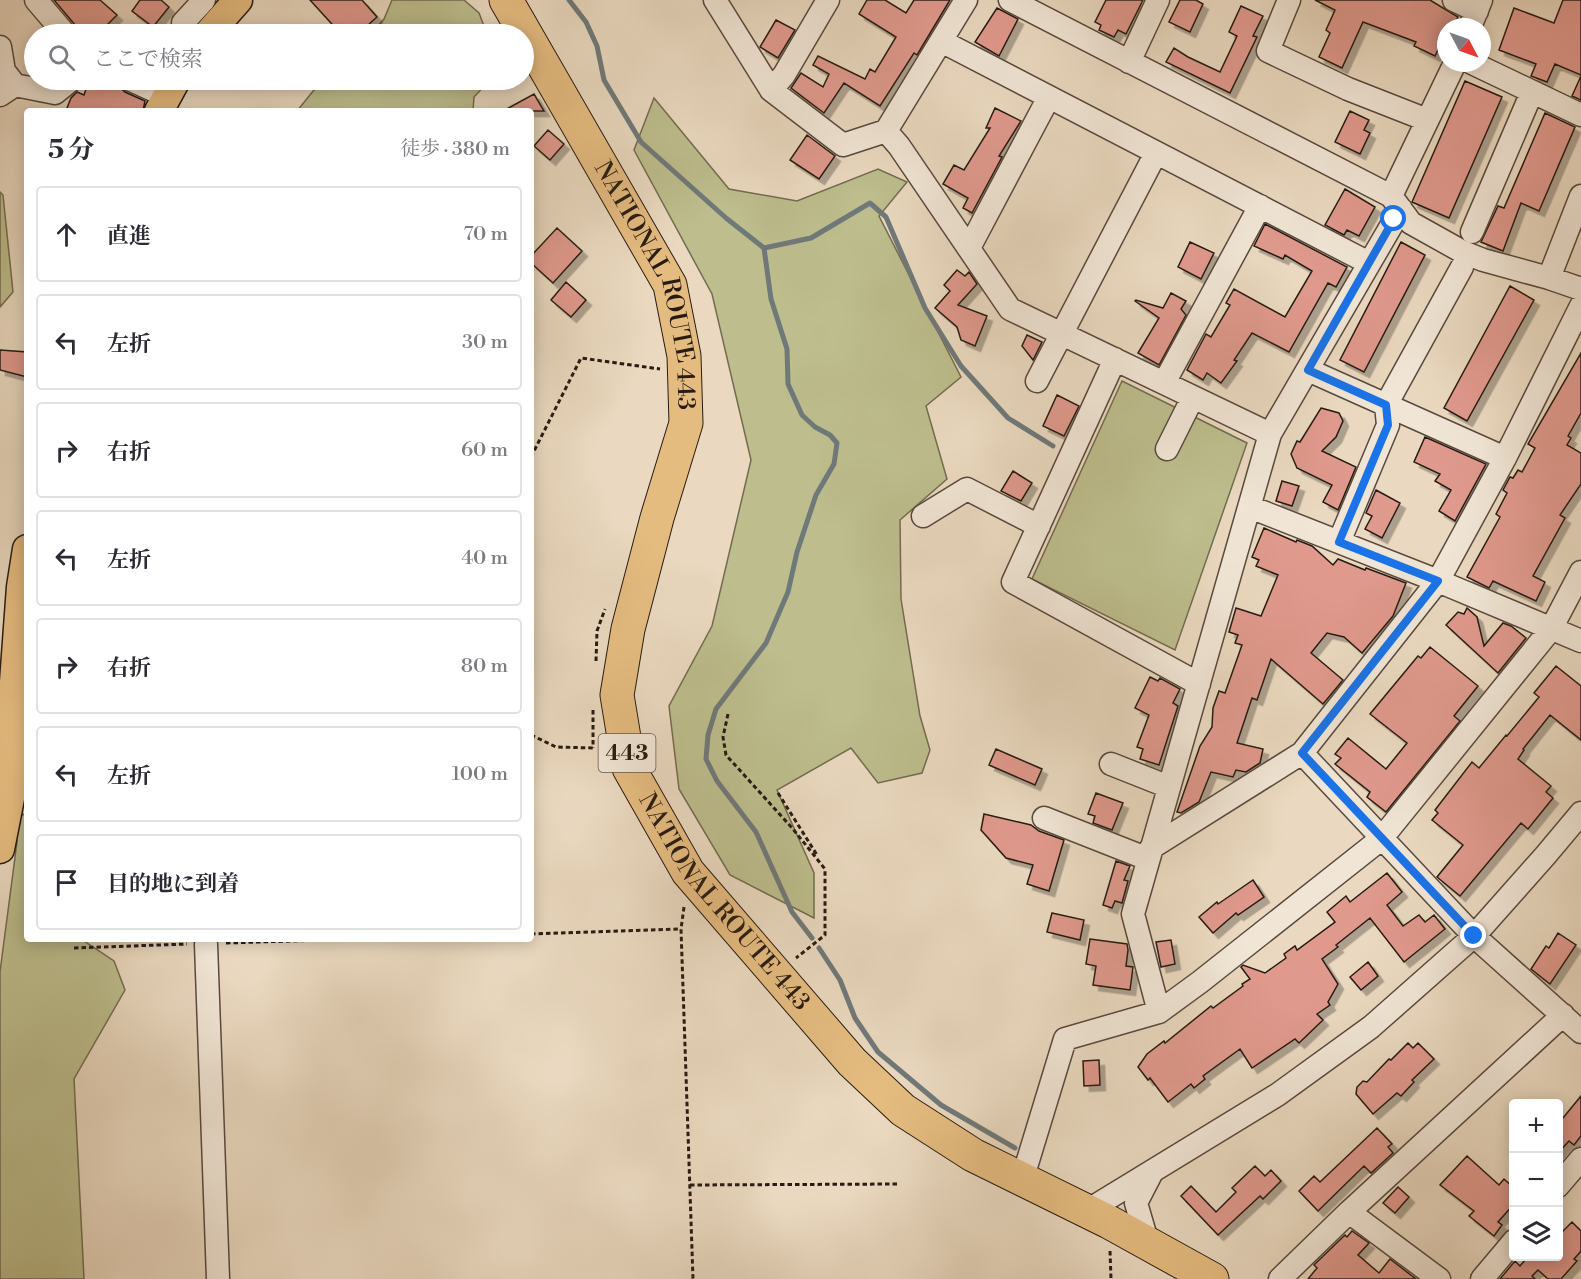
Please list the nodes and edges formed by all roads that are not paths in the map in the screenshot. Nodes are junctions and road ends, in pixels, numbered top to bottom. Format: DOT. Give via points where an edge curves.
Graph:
graph roads {
  1 [pos="36,0"];
  2 [pos="204,0"];
  3 [pos="238,0"];
  4 [pos="506,0"];
  5 [pos="714,0"];
  6 [pos="828,0"];
  7 [pos="966,0"];
  8 [pos="1010,0"];
  9 [pos="1158,0"];
  10 [pos="1289,0"];
  11 [pos="1454,0"];
  12 [pos="1476,13"];
  13 [pos="56,24"];
  14 [pos="183,24"];
  15 [pos="217,24"];
  16 [pos="520,24"];
  17 [pos="941,41"];
  18 [pos="0,47"];
  19 [pos="534,49"];
  20 [pos="1130,62"];
  21 [pos="1451,72"];
  22 [pos="1491,72"];
  23 [pos="7,90"];
  24 [pos="59,90"];
  25 [pos="771,90"];
  26 [pos="1532,92"];
  27 [pos="1049,97"];
  28 [pos="1581,115"];
  29 [pos="1428,120"];
  30 [pos="886,131"];
  31 [pos="1156,153"];
  32 [pos="1581,196"];
  33 [pos="1396,202"];
  34 [pos="1260,206"];
  35 [pos="1472,232"];
  36 [pos="969,248"];
  37 [pos="1369,263"];
  38 [pos="1462,267"];
  39 [pos="1549,278"];
  40 [pos="1581,290"];
  41 [pos="1581,306"];
  42 [pos="1061,333"];
  43 [pos="1115,359"];
  44 [pos="1308,370"];
  45 [pos="1037,381"];
  46 [pos="1164,383"];
  47 [pos="1193,397"];
  48 [pos="1386,405"];
  49 [pos="1270,434"];
  50 [pos="1167,448"];
  51 [pos="1505,458"];
  52 [pos="1250,507"];
  53 [pos="923,516"];
  54 [pos="1039,525"];
  55 [pos="1339,542"];
  56 [pos="24,556"];
  57 [pos="1581,572"];
  58 [pos="1438,581"];
  59 [pos="11,588"];
  60 [pos="1551,629"];
  61 [pos="1581,641"];
  62 [pos="1199,684"];
  63 [pos="1302,753"];
  64 [pos="1111,764"];
  65 [pos="1169,787"];
  66 [pos="1581,813"];
  67 [pos="1044,818"];
  68 [pos="1381,839"];
  69 [pos="0,849"];
  70 [pos="1150,854"];
  71 [pos="1474,936"];
  72 [pos="206,944"];
  73 [pos="1159,1012"];
  74 [pos="1563,1015"];
  75 [pos="1581,1032"];
  76 [pos="1581,1159"];
  77 [pos="1152,1171"];
  78 [pos="1023,1180"];
  79 [pos="1563,1180"];
  80 [pos="1087,1211"];
  81 [pos="1349,1212"];
  82 [pos="1148,1244"];
  83 [pos="1509,1247"];
  84 [pos="218,1279"];
  85 [pos="1212,1279"];
  86 [pos="1280,1279"];
  87 [pos="1439,1279"];
  88 [pos="1482,1279"];
  1 -- 13 [label="street"];
  2 -- 14 [label="street"];
  3 -- 15 [label="main road"];
  4 -- 16 [label="highway, NATIONAL ROUTE 443 / 443"];
  5 -- 25 [label="street"];
  6 -- 25 [label="street"];
  7 -- 17 [label="street"];
  8 -- 20 [label="street"];
  9 -- 20 [label="street"];
  10 -- 29 [label="street" via="1269,51 1348,89"];
  11 -- 12 [label="street"];
  17 -- 27 [label="street"];
  17 -- 30 [label="street"];
  18 -- 23 [label="street"];
  19 -- 78 [label="highway, NATIONAL ROUTE 443 / 443" via="670,285 684,356 686,423 628,629 617,695 629,768 688,872 852,1062 903,1110 973,1155"];
  20 -- 33 [label="street"];
  21 -- 29 [label="street"];
  22 -- 26 [label="street"];
  23 -- 24 [label="street"];
  25 -- 30 [label="street" via="843,145"];
  26 -- 28 [label="street"];
  26 -- 35 [label="street"];
  27 -- 31 [label="street"];
  27 -- 36 [label="street"];
  29 -- 33 [label="street"];
  30 -- 36 [label="street"];
  31 -- 34 [label="street"];
  31 -- 42 [label="street"];
  32 -- 39 [label="street"];
  33 -- 37 [label="street"];
  33 -- 39 [label="street" via="1411,223 1462,252"];
  34 -- 37 [label="street"];
  34 -- 46 [label="street"];
  36 -- 42 [label="street" via="1010,309"];
  37 -- 44 [label="street"];
  38 -- 48 [label="street"];
  39 -- 40 [label="street"];
  41 -- 51 [label="street"];
  42 -- 43 [label="street"];
  42 -- 45 [label="street"];
  43 -- 46 [label="street"];
  43 -- 54 [label="street"];
  44 -- 48 [label="street"];
  44 -- 49 [label="street"];
  46 -- 47 [label="street"];
  47 -- 49 [label="street"];
  47 -- 50 [label="street"];
  48 -- 51 [label="street"];
  48 -- 55 [label="street" via="1388,425"];
  49 -- 52 [label="street"];
  51 -- 58 [label="street"];
  52 -- 55 [label="street"];
  52 -- 62 [label="street"];
  53 -- 54 [label="street" via="967,489"];
  54 -- 62 [label="street" via="1013,582"];
  55 -- 58 [label="street"];
  56 -- 59 [label="main road"];
  57 -- 60 [label="street"];
  58 -- 60 [label="street"];
  58 -- 63 [label="street"];
  59 -- 69 [label="main road" via="12,788"];
  60 -- 61 [label="street"];
  60 -- 68 [label="street"];
  62 -- 65 [label="street"];
  63 -- 68 [label="street"];
  63 -- 70 [label="street"];
  64 -- 65 [label="street"];
  65 -- 70 [label="street"];
  66 -- 71 [label="street"];
  67 -- 70 [label="street"];
  68 -- 71 [label="street"];
  68 -- 73 [label="street"];
  70 -- 73 [label="street" via="1132,914"];
  71 -- 74 [label="street"];
  71 -- 77 [label="street" via="1371,1028 1277,1095"];
  72 -- 84 [label="street"];
  73 -- 78 [label="street" via="1065,1039"];
  74 -- 75 [label="street"];
  74 -- 81 [label="street"];
  76 -- 79 [label="street"];
  77 -- 80 [label="street"];
  77 -- 82 [label="street" via="1136,1203"];
  78 -- 80 [label="highway, NATIONAL ROUTE 443 / 443"];
  80 -- 82 [label="highway, NATIONAL ROUTE 443 / 443"];
  81 -- 86 [label="street"];
  81 -- 87 [label="street"];
  82 -- 85 [label="highway, NATIONAL ROUTE 443 / 443"];
  83 -- 88 [label="street"];
}
